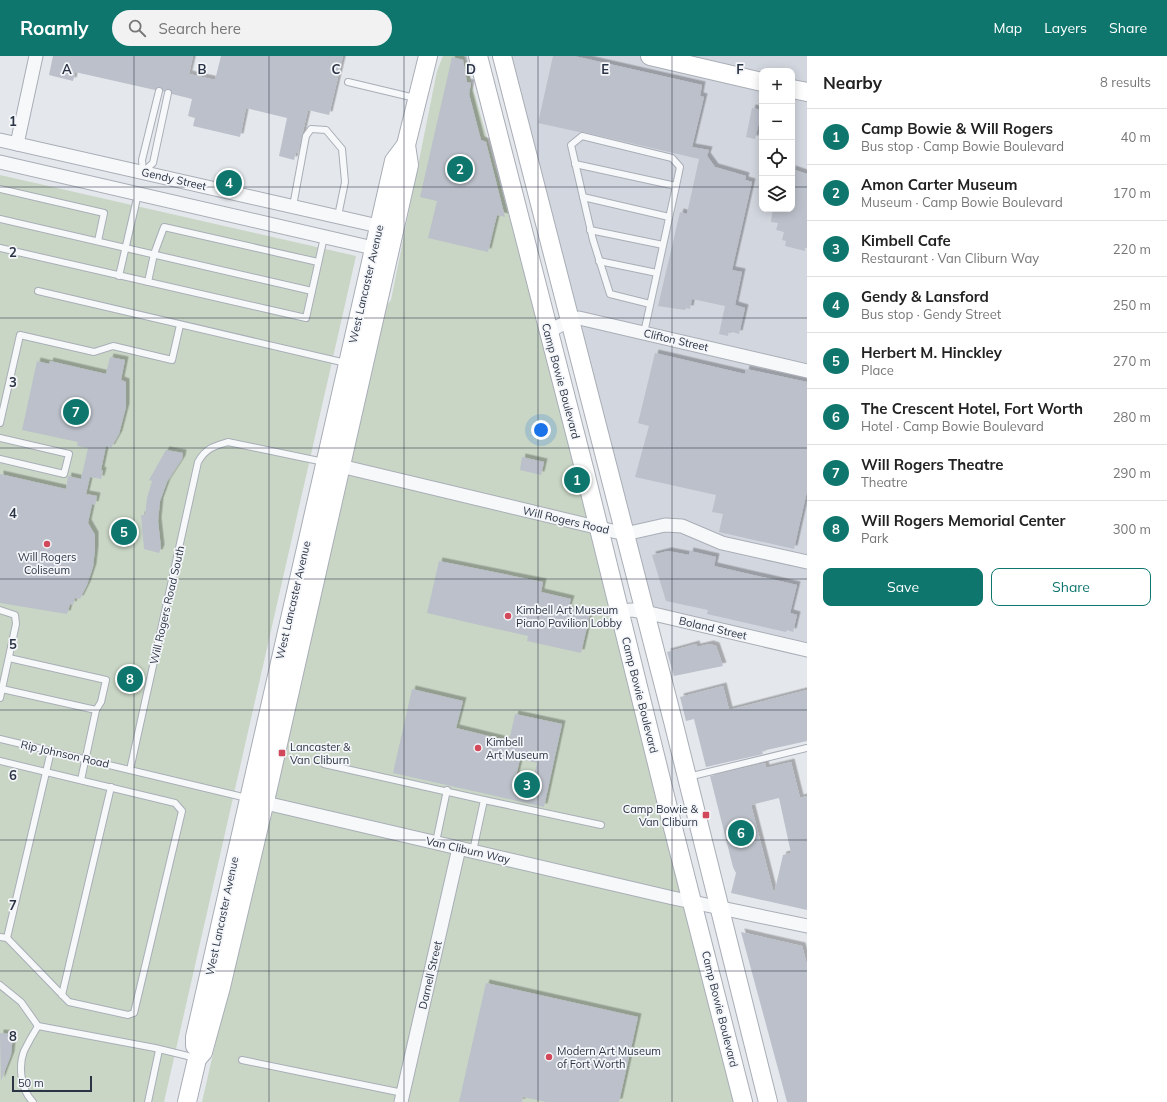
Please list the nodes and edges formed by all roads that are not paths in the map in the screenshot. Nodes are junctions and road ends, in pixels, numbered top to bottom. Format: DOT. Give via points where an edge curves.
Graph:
graph roads {
  1 [pos="36,56"];
  2 [pos="478,56"];
  3 [pos="502,56"];
  4 [pos="652,56"];
  5 [pos="426,59"];
  6 [pos="759,81"];
  7 [pos="348,82"];
  8 [pos="795,90"];
  9 [pos="159,91"];
  10 [pos="807,92"];
  11 [pos="168,93"];
  12 [pos="417,98"];
  13 [pos="0,140"];
  14 [pos="17,144"];
  15 [pos="0,162"];
  16 [pos="575,164"];
  17 [pos="143,172"];
  18 [pos="676,186"];
  19 [pos="0,189"];
  20 [pos="138,194"];
  21 [pos="583,197"];
  22 [pos="293,206"];
  23 [pos="338,216"];
  24 [pos="669,217"];
  25 [pos="0,219"];
  26 [pos="387,228"];
  27 [pos="590,230"];
  28 [pos="324,236"];
  29 [pos="98,241"];
  30 [pos="663,245"];
  31 [pos="0,248"];
  32 [pos="126,248"];
  33 [pos="382,250"];
  34 [pos="154,254"];
  35 [pos="599,261"];
  36 [pos="318,262"];
  37 [pos="657,273"];
  38 [pos="120,276"];
  39 [pos="148,282"];
  40 [pos="312,290"];
  41 [pos="38,291"];
  42 [pos="650,304"];
  43 [pos="570,320"];
  44 [pos="180,325"];
  45 [pos="548,332"];
  46 [pos="644,333"];
  47 [pos="355,365"];
  48 [pos="807,371"];
  49 [pos="0,423"];
  50 [pos="0,438"];
  51 [pos="0,459"];
  52 [pos="333,464"];
  53 [pos="598,527"];
  54 [pos="626,534"];
  55 [pos="807,562"];
  56 [pos="0,610"];
  57 [pos="619,611"];
  58 [pos="645,612"];
  59 [pos="807,650"];
  60 [pos="9,658"];
  61 [pos="2,689"];
  62 [pos="665,689"];
  63 [pos="640,695"];
  64 [pos="0,698"];
  65 [pos="96,710"];
  66 [pos="673,721"];
  67 [pos="647,726"];
  68 [pos="0,739"];
  69 [pos="807,748"];
  70 [pos="51,751"];
  71 [pos="86,759"];
  72 [pos="0,761"];
  73 [pos="324,764"];
  74 [pos="130,770"];
  75 [pos="46,772"];
  76 [pos="686,777"];
  77 [pos="81,780"];
  78 [pos="111,787"];
  79 [pos="447,790"];
  80 [pos="256,800"];
  81 [pos="484,800"];
  82 [pos="601,825"];
  83 [pos="436,842"];
  84 [pos="459,848"];
  85 [pos="473,851"];
  86 [pos="692,902"];
  87 [pos="719,907"];
  88 [pos="807,926"];
  89 [pos="0,937"];
  90 [pos="7,938"];
  91 [pos="0,985"];
  92 [pos="62,995"];
  93 [pos="38,1026"];
  94 [pos="159,1050"];
  95 [pos="197,1059"];
  96 [pos="242,1060"];
  97 [pos="402,1098"];
  98 [pos="33,1102"];
  99 [pos="148,1102"];
  100 [pos="187,1102"];
  101 [pos="743,1102"];
  102 [pos="768,1102"];
  1 -- 14 [label="street"];
  2 -- 45 [label="main road, Camp Bowie Boulevard"];
  3 -- 43 [label="main road"];
  4 -- 6 [label="main road"];
  5 -- 12 [label="main road, West Lancaster Avenue"];
  7 -- 12 [label="lane"];
  8 -- 10 [label="main road"];
  9 -- 17 [label="lane" via="142,160"];
  11 -- 17 [label="lane" via="153,163"];
  12 -- 26 [label="main road, West Lancaster Avenue" via="406,145 394,161"];
  13 -- 14 [label="street, Gendy Street"];
  14 -- 17 [label="street, Gendy Street"];
  15 -- 20 [label="street, Gendy Street"];
  16 -- 18 [label="lane"];
  16 -- 18 [label="lane" via="571,145 582,136 672,158 680,167"];
  16 -- 21 [label="lane"];
  17 -- 20 [label="street"];
  17 -- 22 [label="street, Gendy Street"];
  18 -- 24 [label="lane"];
  19 -- 29 [label="lane" via="104,213"];
  20 -- 28 [label="street, Gendy Street"];
  20 -- 32 [label="lane"];
  21 -- 24 [label="lane"];
  21 -- 27 [label="lane"];
  22 -- 23 [label="street, Gendy Street"];
  22 -- 23 [label="lane" via="306,136 311,129 326,130 342,149 345,182"];
  23 -- 26 [label="street, Gendy Street"];
  24 -- 30 [label="lane"];
  25 -- 29 [label="lane"];
  26 -- 33 [label="main road, West Lancaster Avenue"];
  27 -- 30 [label="lane"];
  27 -- 35 [label="lane"];
  28 -- 33 [label="street, Gendy Street"];
  28 -- 36 [label="lane"];
  29 -- 32 [label="lane"];
  30 -- 37 [label="lane"];
  31 -- 38 [label="lane"];
  32 -- 34 [label="lane"];
  32 -- 38 [label="lane"];
  33 -- 47 [label="main road, West Lancaster Avenue"];
  34 -- 36 [label="lane" via="164,227"];
  34 -- 39 [label="lane"];
  34 -- 40 [label="lane"];
  35 -- 37 [label="lane"];
  35 -- 42 [label="lane" via="610,294"];
  36 -- 40 [label="lane"];
  37 -- 42 [label="lane"];
  38 -- 39 [label="lane"];
  39 -- 40 [label="lane" via="306,318"];
  41 -- 44 [label="lane"];
  42 -- 46 [label="lane"];
  43 -- 45 [label="street, Clifton Street"];
  43 -- 46 [label="street, Clifton Street" via="579,318"];
  43 -- 54 [label="main road"];
  44 -- 47 [label="lane"];
  44 -- 49 [label="lane" via="172,360 113,346 94,352 20,335"];
  45 -- 53 [label="main road, Camp Bowie Boulevard"];
  46 -- 48 [label="street, Clifton Street"];
  47 -- 52 [label="main road, West Lancaster Avenue"];
  50 -- 51 [label="lane" via="69,454 64,474"];
  52 -- 53 [label="street, Will Rogers Road"];
  52 -- 74 [label="lane, Will Rogers Road South" via="228,442 204,452 198,462"];
  52 -- 80 [label="main road, West Lancaster Avenue"];
  53 -- 54 [label="street, Will Rogers Road"];
  53 -- 57 [label="main road, Camp Bowie Boulevard"];
  54 -- 55 [label="street, Will Rogers Road" via="665,525 682,526 722,543"];
  54 -- 58 [label="main road"];
  56 -- 60 [label="lane" via="15,615 16,624"];
  57 -- 58 [label="street, Boland Street"];
  57 -- 63 [label="main road, Camp Bowie Boulevard"];
  58 -- 59 [label="street, Boland Street"];
  58 -- 62 [label="main road"];
  60 -- 61 [label="lane"];
  60 -- 65 [label="lane" via="106,680 101,702"];
  61 -- 64 [label="lane"];
  61 -- 65 [label="lane"];
  62 -- 63 [label="main road"];
  62 -- 66 [label="main road"];
  63 -- 67 [label="main road, Camp Bowie Boulevard"];
  65 -- 71 [label="lane"];
  66 -- 67 [label="main road"];
  66 -- 76 [label="main road"];
  67 -- 86 [label="main road, Camp Bowie Boulevard"];
  68 -- 70 [label="lane, Rip Johnson Road"];
  69 -- 76 [label="lane"];
  70 -- 71 [label="lane, Rip Johnson Road"];
  70 -- 75 [label="lane"];
  71 -- 74 [label="lane, Rip Johnson Road"];
  71 -- 77 [label="lane"];
  72 -- 75 [label="lane"];
  73 -- 79 [label="lane"];
  74 -- 80 [label="lane, Van Cliburn Way"];
  75 -- 77 [label="lane"];
  75 -- 90 [label="lane"];
  76 -- 87 [label="main road"];
  77 -- 78 [label="lane"];
  78 -- 92 [label="lane"];
  78 -- 92 [label="lane" via="175,803 182,811 134,1013 128,1015 69,1002"];
  79 -- 81 [label="lane"];
  79 -- 83 [label="lane"];
  80 -- 83 [label="street, Van Cliburn Way"];
  80 -- 95 [label="main road, West Lancaster Avenue" via="222,987 203,1052"];
  81 -- 82 [label="lane"];
  81 -- 85 [label="lane"];
  83 -- 84 [label="street, Van Cliburn Way"];
  84 -- 85 [label="street, Van Cliburn Way"];
  84 -- 97 [label="street, Darnell Street"];
  85 -- 86 [label="street, Van Cliburn Way"];
  86 -- 87 [label="street, Van Cliburn Way"];
  86 -- 101 [label="main road, Camp Bowie Boulevard"];
  87 -- 88 [label="street, Van Cliburn Way"];
  87 -- 102 [label="main road"];
  89 -- 90 [label="lane"];
  90 -- 92 [label="lane"];
  91 -- 93 [label="lane" via="21,1002"];
  93 -- 94 [label="lane"];
  93 -- 98 [label="lane" via="24,1053 22,1069 24,1088"];
  94 -- 95 [label="lane"];
  94 -- 99 [label="lane"];
  95 -- 100 [label="main road, West Lancaster Avenue"];
  96 -- 97 [label="lane"];
}
